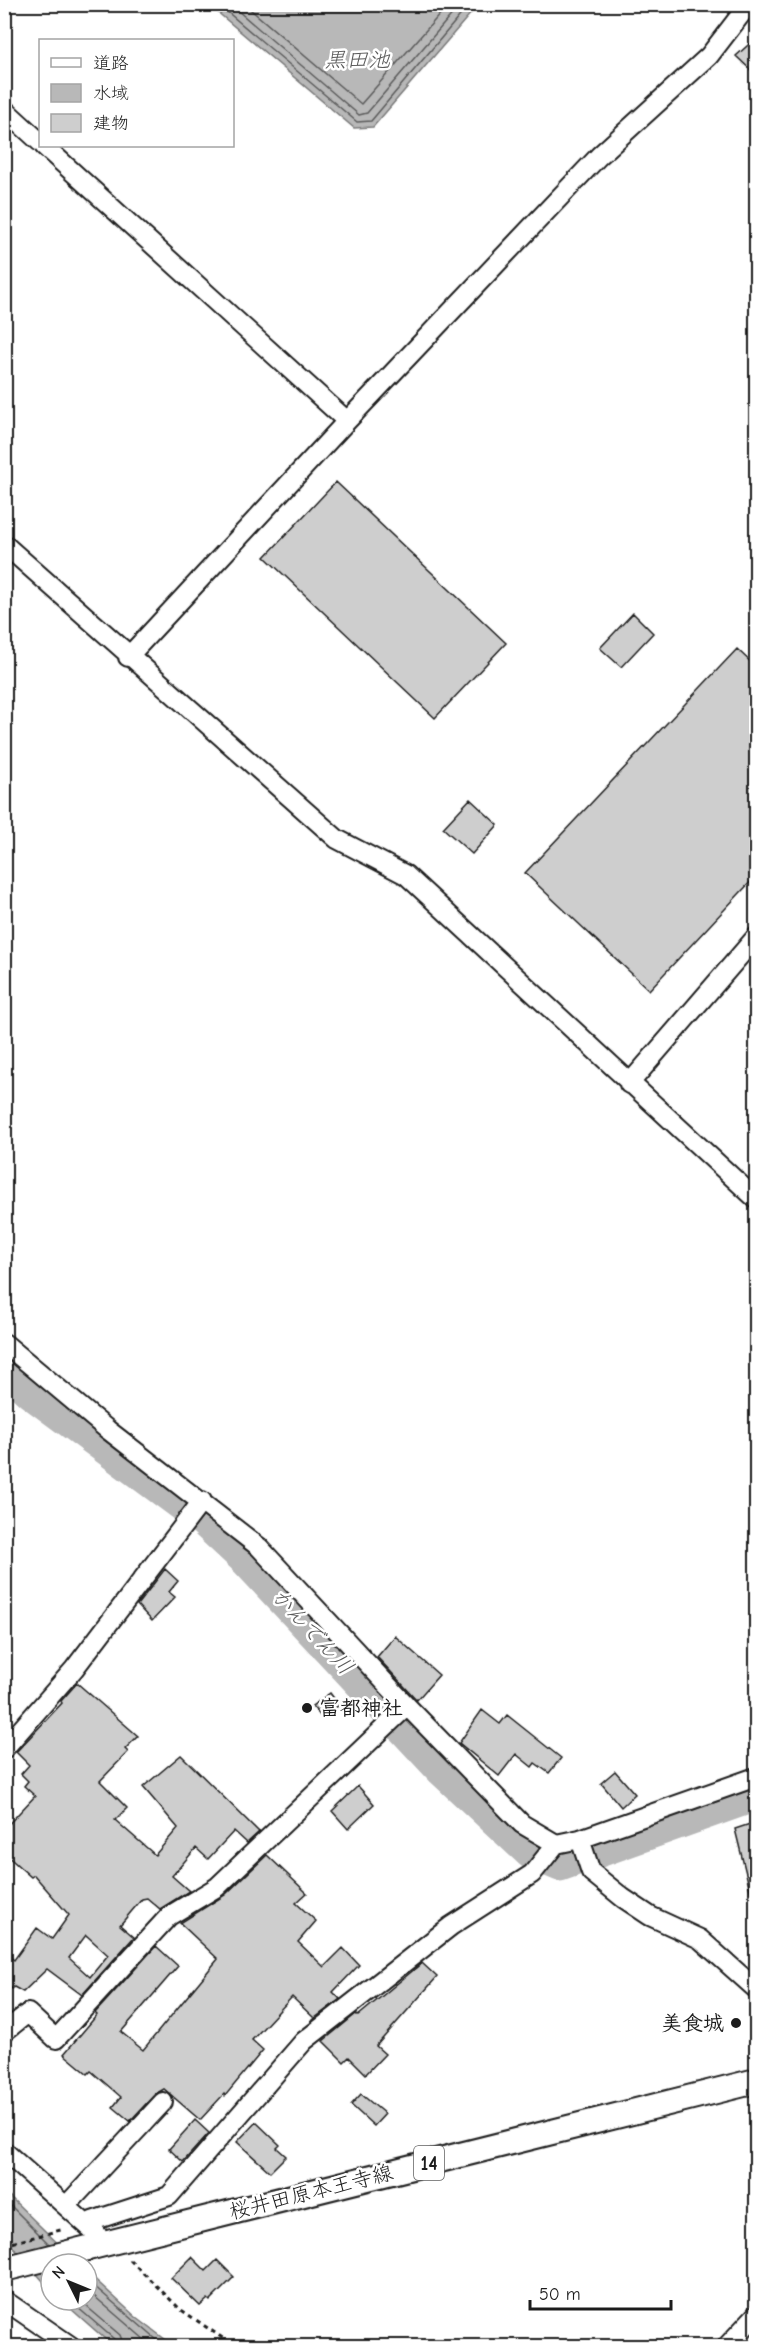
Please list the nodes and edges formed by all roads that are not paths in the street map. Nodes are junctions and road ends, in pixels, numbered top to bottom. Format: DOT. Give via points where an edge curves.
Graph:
graph roads {
  1 [pos="749,4"];
  2 [pos="4,110"];
  3 [pos="39,141"];
  4 [pos="45,147"];
  5 [pos="347,421"];
  6 [pos="4,544"];
  7 [pos="129,657"];
  8 [pos="756,937"];
  9 [pos="629,1084"];
  10 [pos="756,1199"];
  11 [pos="4,1343"];
  12 [pos="202,1501"];
  13 [pos="407,1706"];
  14 [pos="4,1749"];
  15 [pos="756,1776"];
  16 [pos="580,1839"];
  17 [pos="556,1844"];
  18 [pos="756,1989"];
  19 [pos="4,2032"];
  20 [pos="756,2081"];
  21 [pos="163,2102"];
  22 [pos="4,2151"];
  23 [pos="67,2205"];
  24 [pos="92,2222"];
  25 [pos="107,2244"];
  26 [pos="4,2269"];
  27 [pos="4,2300"];
  28 [pos="756,2315"];
  29 [pos="71,2346"];
  30 [pos="727,2346"];
  1 -- 5 [label="street" via="709,56 599,156"];
  2 -- 3 [label="street"];
  4 -- 5 [label="street"];
  5 -- 7 [label="street"];
  6 -- 7 [label="street"];
  7 -- 9 [label="street" via="337,839 406,875"];
  8 -- 9 [label="street"];
  9 -- 10 [label="street"];
  11 -- 12 [label="street" via="108,1430"];
  12 -- 13 [label="street" via="259,1547"];
  12 -- 14 [label="street" via="74,1669"];
  13 -- 17 [label="street" via="522,1824"];
  13 -- 19 [label="street" via="217,1887 169,1916 56,2039 28,2013"];
  15 -- 16 [label="street"];
  16 -- 17 [label="street"];
  16 -- 18 [label="street" via="591,1872 650,1916 700,1939"];
  17 -- 24 [label="street" via="532,1874 451,1926 304,2041 169,2196"];
  20 -- 25 [label="main road, 桜井田原本王寺線 / 14"];
  21 -- 23 [label="street"];
  22 -- 23 [label="street"];
  23 -- 25 [label="street"];
  25 -- 26 [label="main road, 桜井田原本王寺線 / 14"];
  27 -- 29 [label="street"];
  28 -- 30 [label="street"];
}
